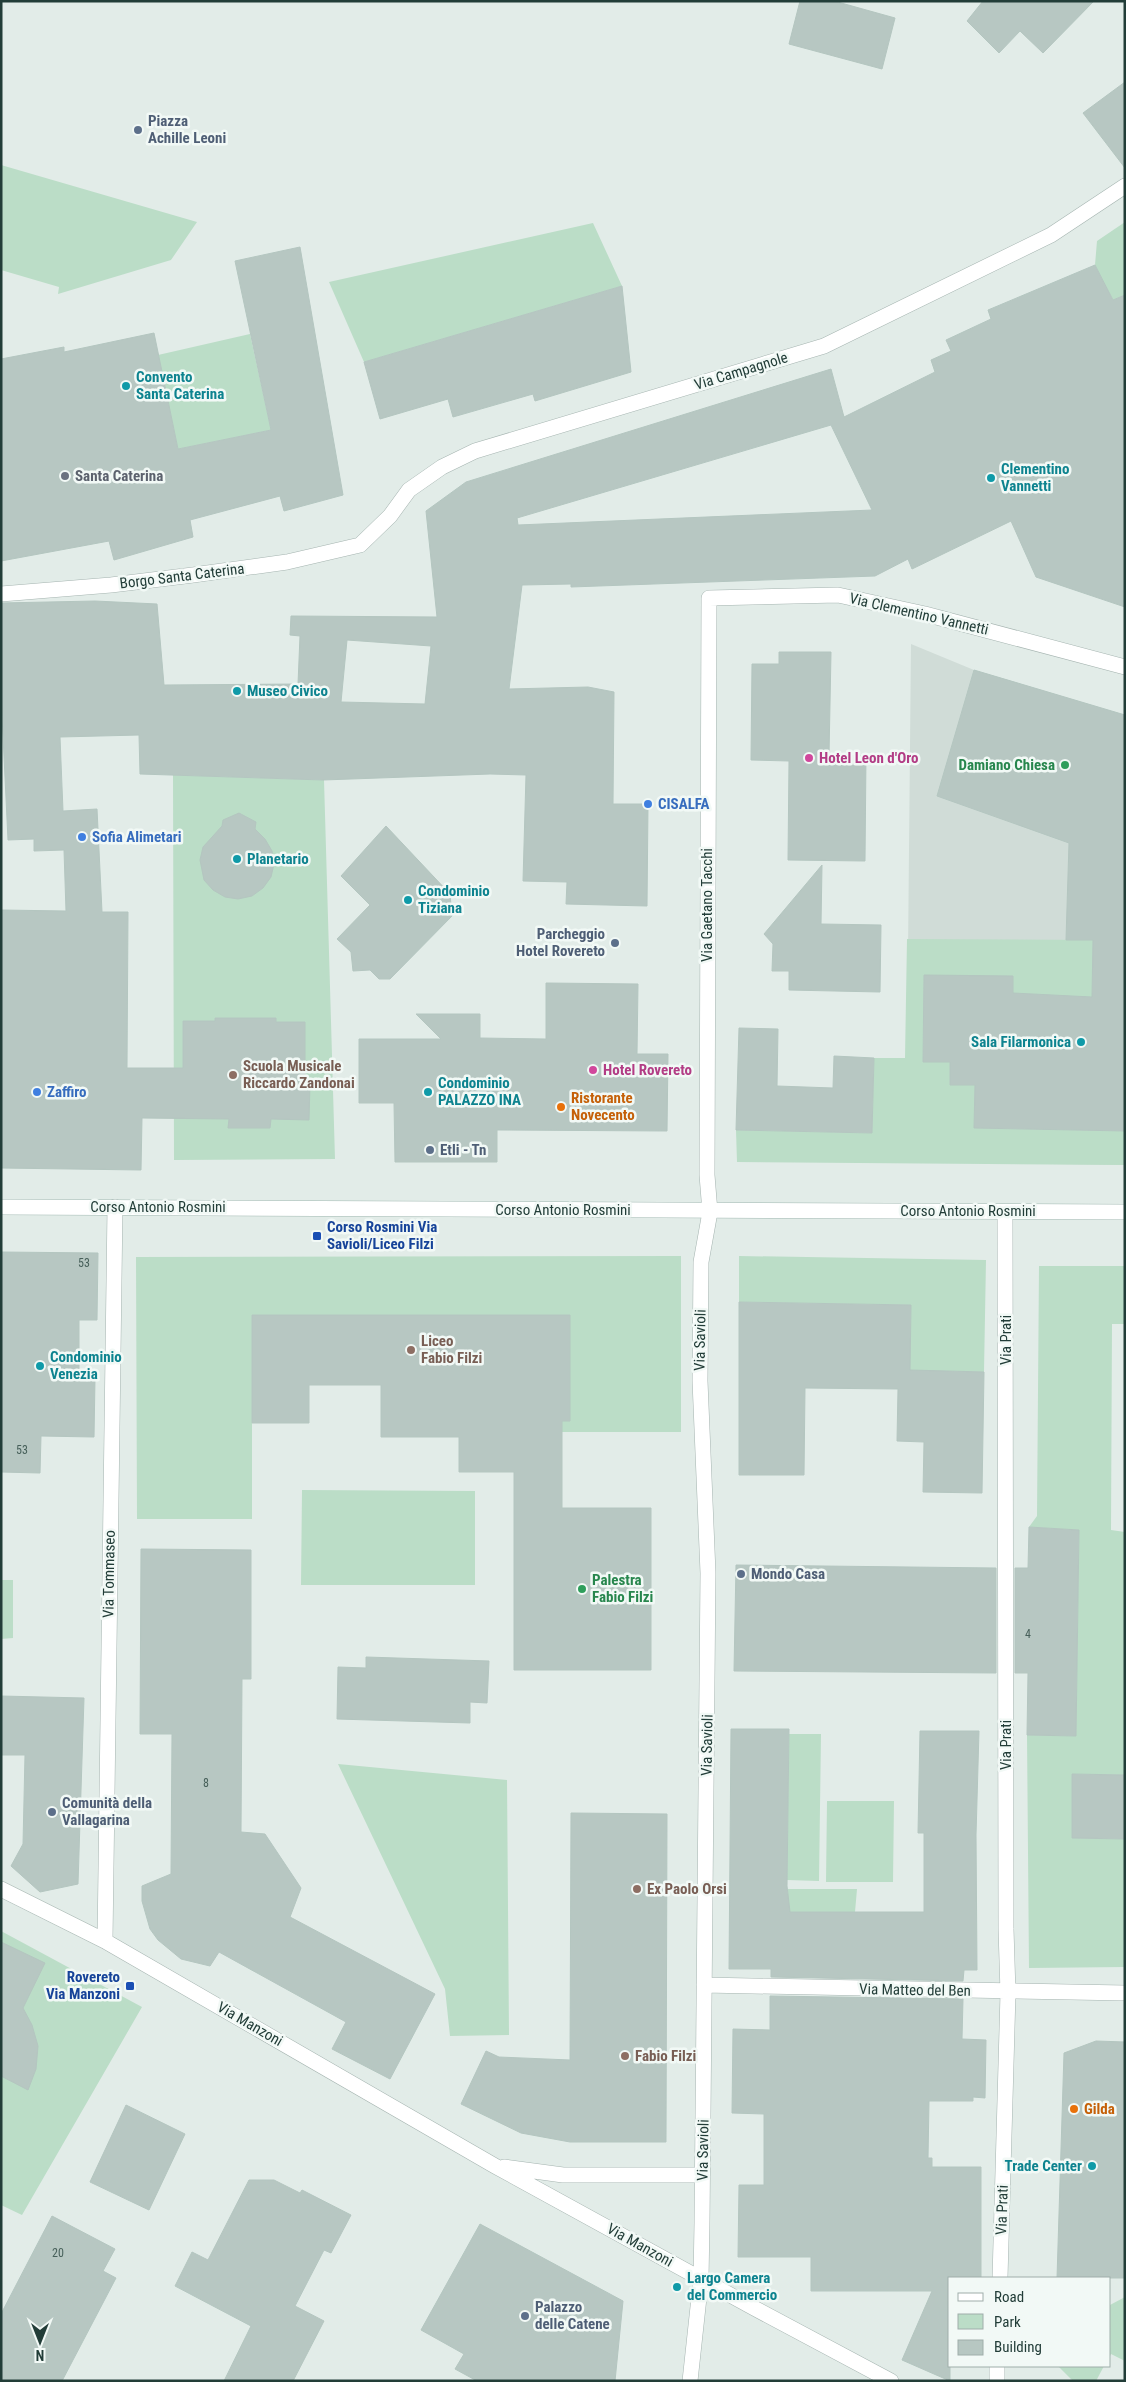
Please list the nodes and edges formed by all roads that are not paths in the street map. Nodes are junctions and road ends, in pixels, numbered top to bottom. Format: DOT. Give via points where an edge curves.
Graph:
graph roads {
  1 [pos="1125,186"];
  2 [pos="360,545"];
  3 [pos="1,594"];
  4 [pos="709,598"];
  5 [pos="1125,667"];
  6 [pos="1,1207"];
  7 [pos="115,1207"];
  8 [pos="710,1212"];
  9 [pos="1005,1212"];
  10 [pos="1125,1212"];
  11 [pos="1,1889"];
  12 [pos="105,1941"];
  13 [pos="704,1985"];
  14 [pos="1008,1993"];
  15 [pos="1125,1994"];
  16 [pos="495,2166"];
  17 [pos="702,2175"];
  18 [pos="1000,2277"];
  19 [pos="701,2279"];
  20 [pos="997,2367"];
  21 [pos="690,2381"];
  22 [pos="891,2381"];
  23 [pos="996,2381"];
  1 -- 2 [label="street, Via Campagnole" via="1051,235 824,346 475,451 442,467 409,490 390,516"];
  2 -- 3 [label="street, Borgo Santa Caterina" via="287,562 193,575"];
  4 -- 5 [label="street, Via Clementino Vannetti" via="838,595 926,614"];
  4 -- 8 [label="street, Via Gaetano Tacchi" via="707,1175"];
  6 -- 7 [label="street, Corso Antonio Rosmini"];
  7 -- 8 [label="street, Corso Antonio Rosmini"];
  7 -- 12 [label="street, Via Tommaseo"];
  8 -- 9 [label="street, Corso Antonio Rosmini"];
  8 -- 13 [label="street, Via Savioli" via="701,1262 700,1381 708,1573"];
  9 -- 10 [label="street, Corso Antonio Rosmini"];
  9 -- 14 [label="street, Via Prati"];
  11 -- 12 [label="street, Via Manzoni"];
  12 -- 16 [label="street, Via Manzoni"];
  13 -- 14 [label="street, Via Matteo del Ben"];
  13 -- 17 [label="street, Via Savioli"];
  14 -- 15 [label="street, Via Matteo del Ben"];
  14 -- 18 [label="street, Via Prati"];
  16 -- 17 [label="street, Via Manzoni" via="563,2175"];
  16 -- 19 [label="street, Via Manzoni"];
  17 -- 19 [label="street, Via Savioli"];
  19 -- 21 [label="street, Via Savioli"];
  19 -- 22 [label="street, Via Manzoni"];
  20 -- 23 [label="street"];
}
